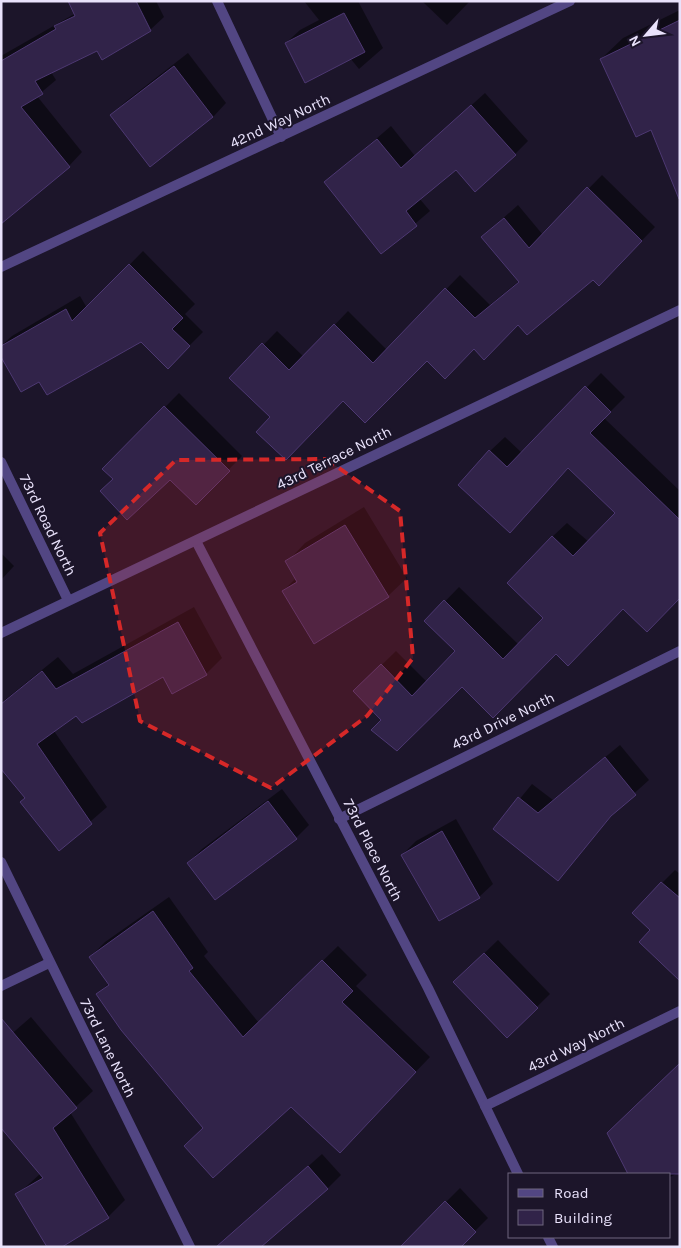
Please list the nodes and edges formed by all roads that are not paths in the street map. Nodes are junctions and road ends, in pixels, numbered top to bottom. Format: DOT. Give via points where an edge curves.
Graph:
graph roads {
  1 [pos="217,1"];
  2 [pos="570,1"];
  3 [pos="281,137"];
  4 [pos="1,267"];
  5 [pos="680,310"];
  6 [pos="1,462"];
  7 [pos="196,541"];
  8 [pos="68,600"];
  9 [pos="1,633"];
  10 [pos="680,651"];
  11 [pos="340,818"];
  12 [pos="1,862"];
  13 [pos="49,963"];
  14 [pos="1,986"];
  15 [pos="680,1011"];
  16 [pos="484,1106"];
  17 [pos="518,1173"];
  18 [pos="190,1247"];
  1 -- 3 [label="street"];
  2 -- 3 [label="street, 42nd Way North"];
  3 -- 4 [label="street, 42nd Way North"];
  5 -- 7 [label="street, 43rd Terrace North"];
  6 -- 8 [label="street, 73rd Road North"];
  7 -- 8 [label="street, 43rd Terrace North"];
  7 -- 11 [label="street, 73rd Place North"];
  8 -- 9 [label="street, 43rd Terrace North"];
  10 -- 11 [label="street, 43rd Drive North"];
  11 -- 16 [label="street, 73rd Place North" via="428,988"];
  12 -- 13 [label="street, 73rd Lane North"];
  13 -- 14 [label="street"];
  13 -- 18 [label="street, 73rd Lane North"];
  15 -- 16 [label="street, 43rd Way North"];
  16 -- 17 [label="street, 73rd Place North"];
}
